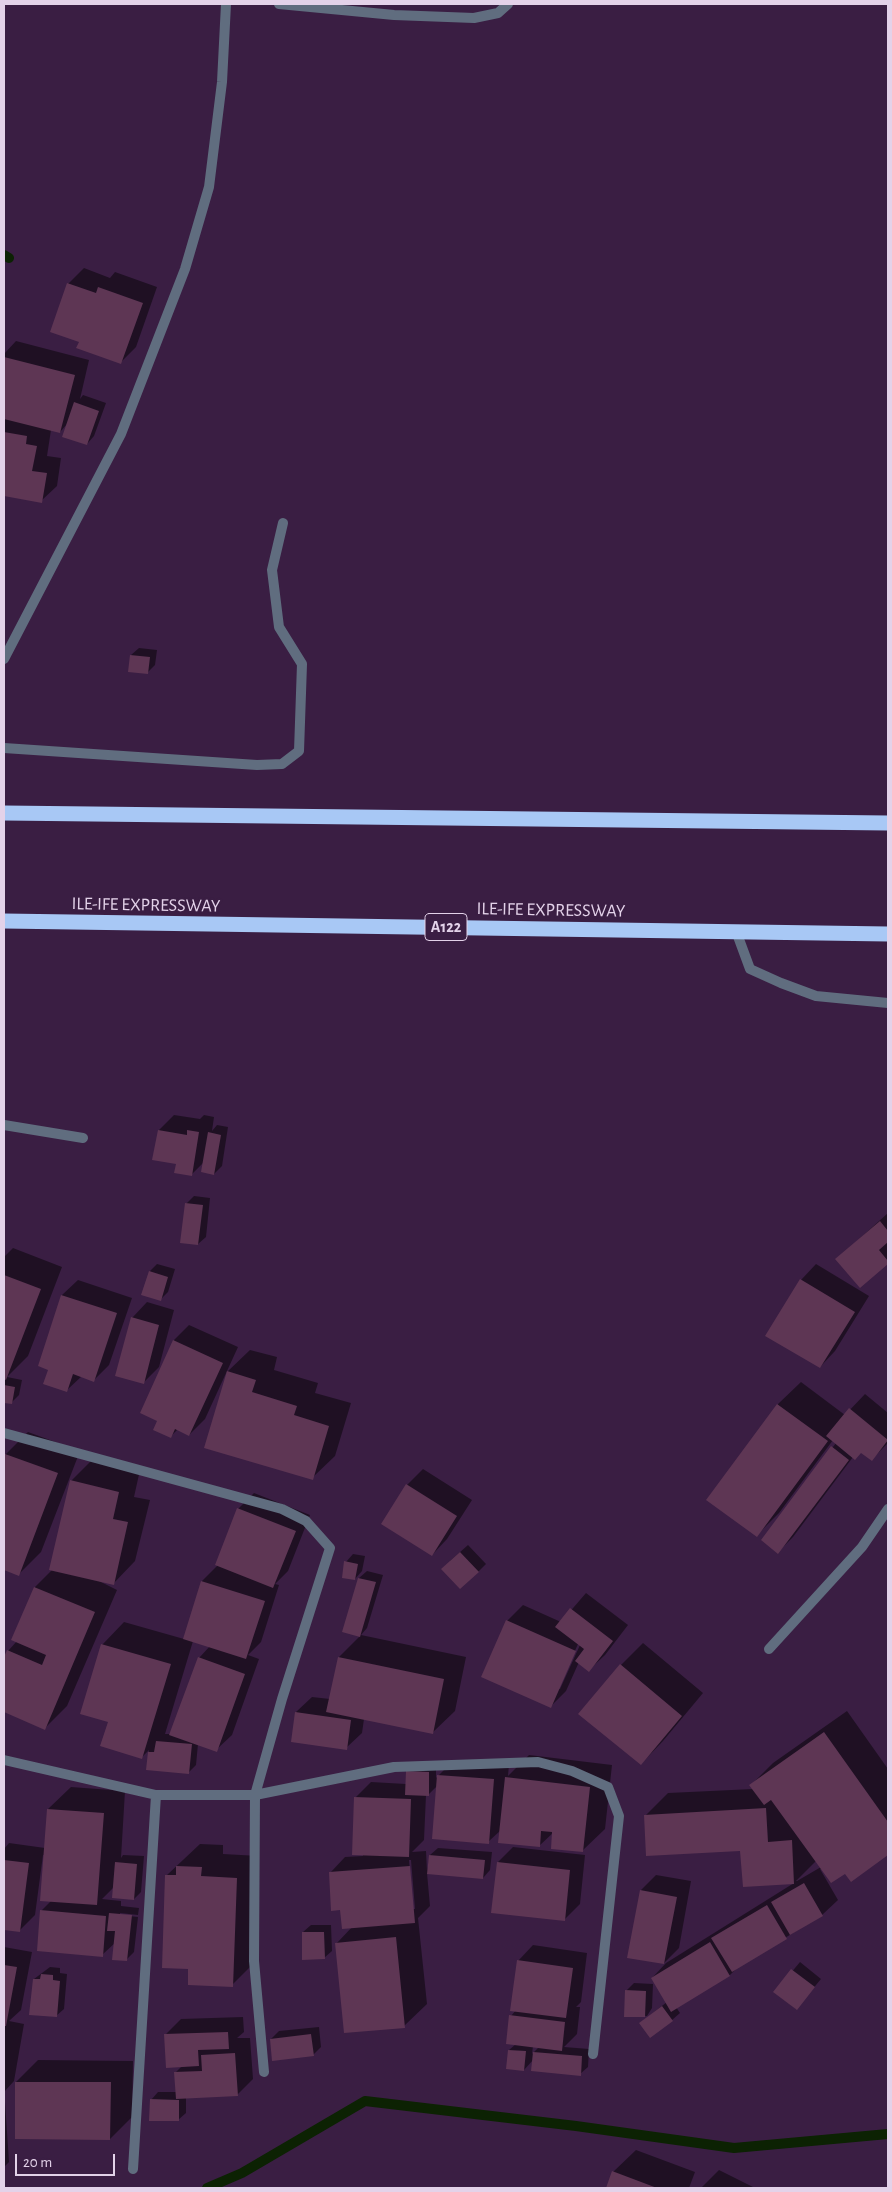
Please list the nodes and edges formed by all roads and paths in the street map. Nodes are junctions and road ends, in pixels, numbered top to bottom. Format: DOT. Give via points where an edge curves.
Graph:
graph roads {
  1 [pos="226,4"];
  2 [pos="279,4"];
  3 [pos="508,4"];
  4 [pos="283,523"];
  5 [pos="4,659"];
  6 [pos="4,748"];
  7 [pos="4,813"];
  8 [pos="888,823"];
  9 [pos="4,921"];
  10 [pos="736,931"];
  11 [pos="888,934"];
  12 [pos="888,1003"];
  13 [pos="4,1125"];
  14 [pos="82,1138"];
  15 [pos="4,1433"];
  16 [pos="888,1509"];
  17 [pos="769,1649"];
  18 [pos="4,1760"];
  19 [pos="255,1794"];
  20 [pos="156,1795"];
  21 [pos="593,2054"];
  22 [pos="264,2072"];
  23 [pos="132,2169"];
  1 -- 5 [label="street" via="222,82 209,188 185,269 121,434"];
  2 -- 3 [label="street" via="394,15 474,18 498,13"];
  4 -- 6 [label="street" via="272,570 279,627 302,664 299,751 282,764 257,765"];
  7 -- 8 [label="highway"];
  9 -- 10 [label="highway, ILE-IFE EXPRESSWAY / A122"];
  10 -- 11 [label="highway, ILE-IFE EXPRESSWAY / A122"];
  10 -- 12 [label="street" via="750,969 816,996"];
  13 -- 14 [label="street"];
  15 -- 19 [label="street" via="282,1509 306,1522 330,1548"];
  16 -- 17 [label="street" via="862,1547"];
  18 -- 20 [label="street"];
  19 -- 20 [label="street"];
  19 -- 21 [label="street" via="394,1767 538,1762 572,1771 608,1787 618,1816"];
  19 -- 22 [label="street" via="254,1961"];
  20 -- 23 [label="street"];
}
